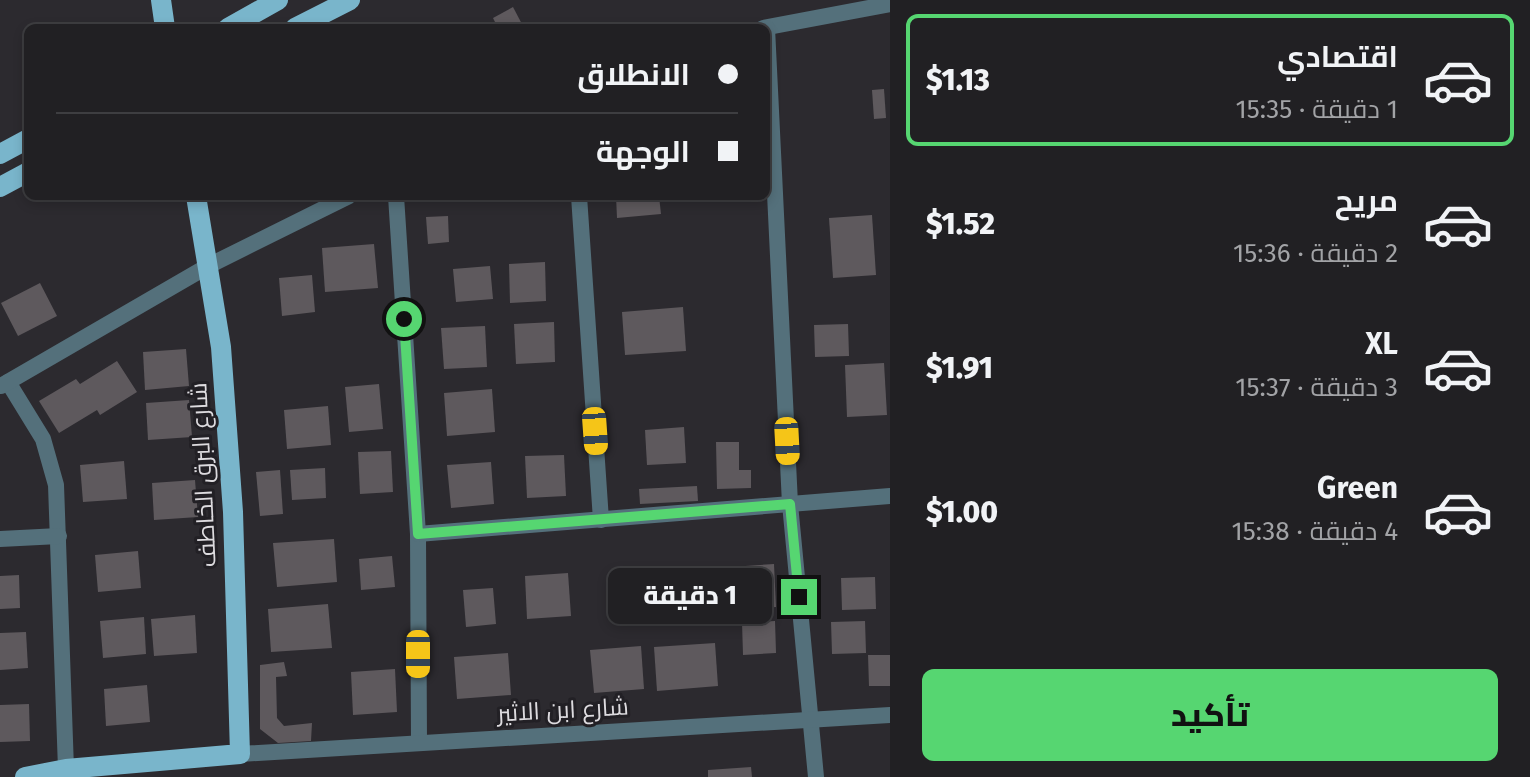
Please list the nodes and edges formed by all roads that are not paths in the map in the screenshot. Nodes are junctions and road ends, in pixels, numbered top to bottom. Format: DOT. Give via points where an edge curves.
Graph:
graph roads {
  1 [pos="161,0"];
  2 [pos="278,0"];
  3 [pos="350,0"];
  4 [pos="890,4"];
  5 [pos="164,24"];
  6 [pos="235,24"];
  7 [pos="303,24"];
  8 [pos="770,27"];
  9 [pos="770,123"];
  10 [pos="24,141"];
  11 [pos="0,154"];
  12 [pos="24,174"];
  13 [pos="0,187"];
  14 [pos="197,200"];
  15 [pos="341,200"];
  16 [pos="396,200"];
  17 [pos="579,200"];
  18 [pos="208,266"];
  19 [pos="4,384"];
  20 [pos="890,496"];
  21 [pos="790,504"];
  22 [pos="601,520"];
  23 [pos="418,534"];
  24 [pos="59,536"];
  25 [pos="0,539"];
  26 [pos="890,715"];
  27 [pos="811,719"];
  28 [pos="419,743"];
  29 [pos="240,754"];
  30 [pos="66,769"];
  31 [pos="25,777"];
  32 [pos="816,777"];
  1 -- 5 [label="main road"];
  2 -- 6 [label="main road"];
  3 -- 7 [label="main road"];
  4 -- 8 [label="street"];
  9 -- 21 [label="street"];
  10 -- 11 [label="main road"];
  12 -- 13 [label="main road"];
  14 -- 18 [label="main road, شارع البرق الخاطف"];
  15 -- 18 [label="street"];
  16 -- 23 [label="street"];
  17 -- 22 [label="street"];
  18 -- 19 [label="street"];
  18 -- 29 [label="main road, شارع البرق الخاطف" via="221,347 233,512"];
  19 -- 24 [label="street" via="43,439 56,485"];
  20 -- 21 [label="street"];
  21 -- 22 [label="street"];
  21 -- 27 [label="street"];
  22 -- 23 [label="street"];
  23 -- 28 [label="street"];
  24 -- 25 [label="street"];
  24 -- 30 [label="street"];
  26 -- 27 [label="street, شارع ابن الاثير"];
  27 -- 28 [label="street, شارع ابن الاثير"];
  27 -- 32 [label="street"];
  28 -- 29 [label="street, شارع ابن الاثير"];
  29 -- 30 [label="main road"];
  30 -- 31 [label="main road"];
}
